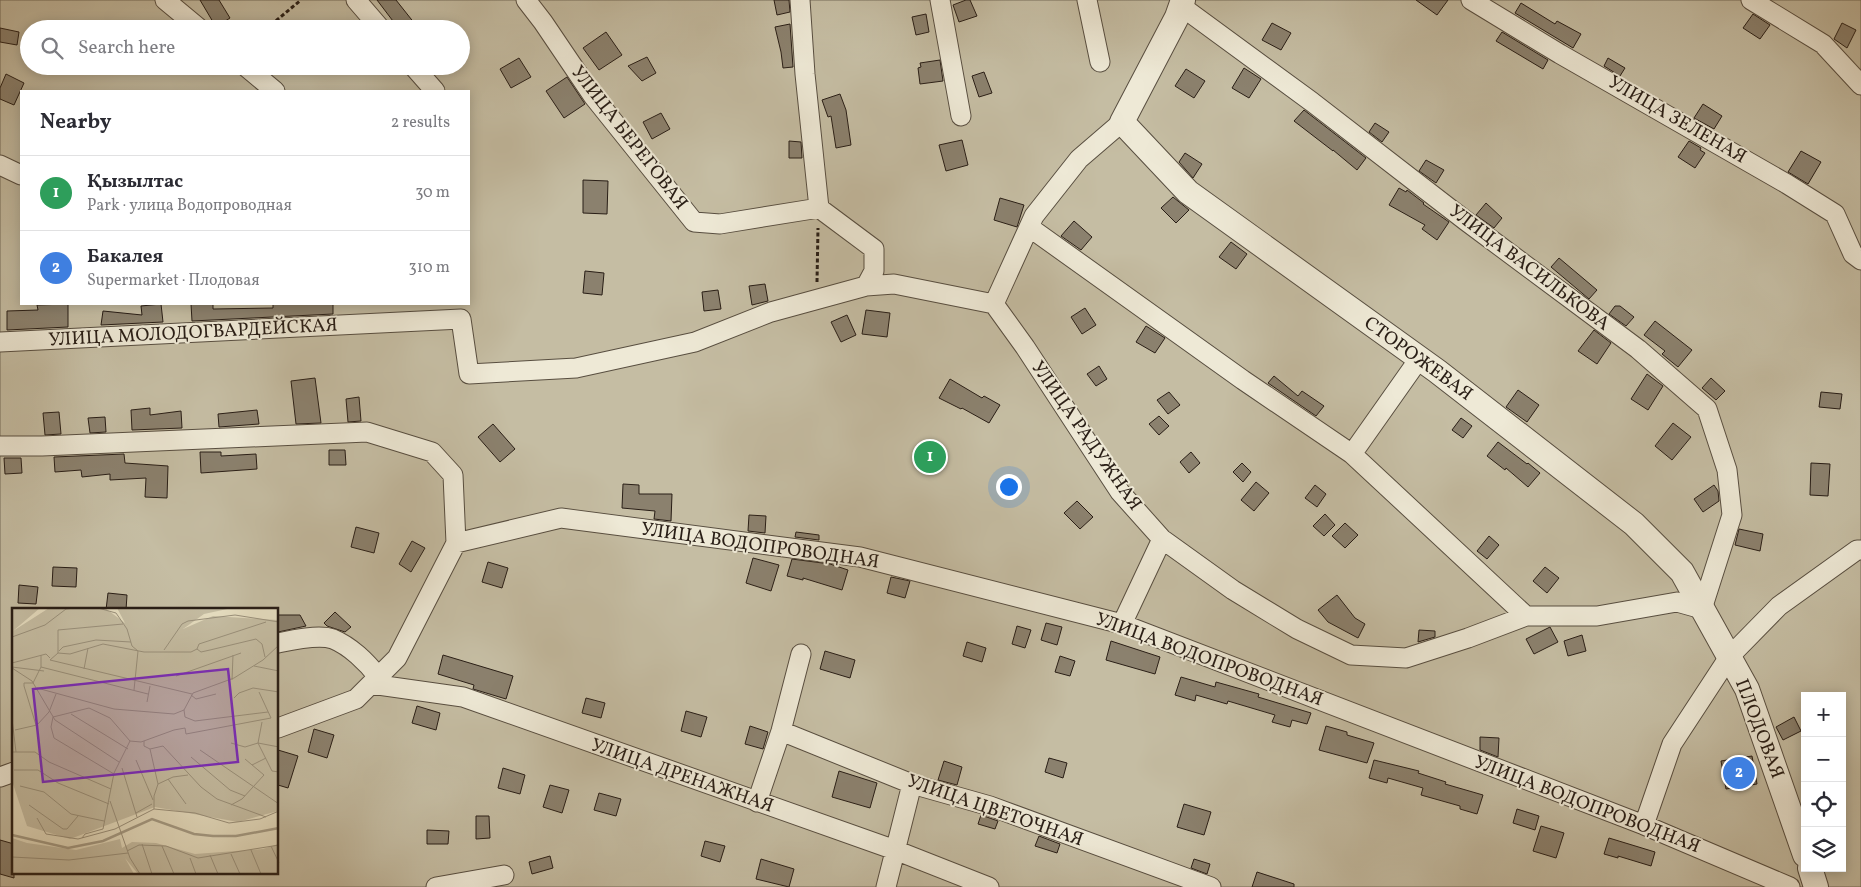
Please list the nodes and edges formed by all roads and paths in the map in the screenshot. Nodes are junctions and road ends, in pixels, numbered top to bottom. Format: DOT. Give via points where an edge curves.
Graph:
graph roads {
  1 [pos="165,0"];
  2 [pos="301,0"];
  3 [pos="356,0"];
  4 [pos="526,0"];
  5 [pos="800,0"];
  6 [pos="940,0"];
  7 [pos="1087,0"];
  8 [pos="1471,0"];
  9 [pos="1751,0"];
  10 [pos="1182,3"];
  11 [pos="189,20"];
  12 [pos="277,20"];
  13 [pos="373,20"];
  14 [pos="1100,62"];
  15 [pos="256,75"];
  16 [pos="421,75"];
  17 [pos="1861,85"];
  18 [pos="274,90"];
  19 [pos="434,90"];
  20 [pos="961,116"];
  21 [pos="1122,122"];
  22 [pos="0,165"];
  23 [pos="20,174"];
  24 [pos="819,208"];
  25 [pos="1029,227"];
  26 [pos="1861,260"];
  27 [pos="866,286"];
  28 [pos="816,300"];
  29 [pos="994,304"];
  30 [pos="0,342"];
  31 [pos="1420,359"];
  32 [pos="0,446"];
  33 [pos="1352,454"];
  34 [pos="1162,539"];
  35 [pos="456,543"];
  36 [pos="1861,550"];
  37 [pos="1702,608"];
  38 [pos="1526,616"];
  39 [pos="1122,624"];
  40 [pos="279,643"];
  41 [pos="801,654"];
  42 [pos="1729,657"];
  43 [pos="375,681"];
  44 [pos="279,728"];
  45 [pos="781,731"];
  46 [pos="12,773"];
  47 [pos="0,777"];
  48 [pos="912,784"];
  49 [pos="757,802"];
  50 [pos="1644,825"];
  51 [pos="1801,842"];
  52 [pos="895,850"];
  53 [pos="1811,872"];
  54 [pos="504,875"];
  55 [pos="436,887"];
  56 [pos="886,887"];
  57 [pos="989,887"];
  58 [pos="1211,887"];
  59 [pos="1790,887"];
  60 [pos="1816,887"];
  1 -- 11 [label="street"];
  2 -- 12 [label="path"];
  3 -- 13 [label="street"];
  4 -- 24 [label="street, УЛИЦА БЕРЕГОВАЯ" via="593,96 694,222 720,224"];
  5 -- 24 [label="street"];
  6 -- 20 [label="street"];
  7 -- 14 [label="street"];
  8 -- 26 [label="street, УЛИЦА ЗЕЛЕНАЯ" via="1835,214 1853,254"];
  9 -- 17 [label="street" via="1823,44"];
  10 -- 21 [label="street"];
  10 -- 37 [label="street, УЛИЦА ВАСИЛЬКОВА" via="1638,349 1707,409 1727,470 1732,515"];
  15 -- 18 [label="street"];
  16 -- 19 [label="street"];
  21 -- 25 [label="street" via="1079,159"];
  21 -- 31 [label="street, СТОРОЖЕВАЯ" via="1188,192"];
  22 -- 23 [label="street"];
  24 -- 27 [label="street" via="874,249 874,270"];
  24 -- 28 [label="path"];
  25 -- 29 [label="street"];
  25 -- 33 [label="street"];
  27 -- 28 [label="street, УЛИЦА МОЛОДОГВАРДЕЙСКАЯ"];
  27 -- 29 [label="street" via="894,284"];
  28 -- 30 [label="street, УЛИЦА МОЛОДОГВАРДЕЙСКАЯ" via="771,312 695,342 576,368 533,371 469,374 460,319"];
  29 -- 34 [label="street, УЛИЦА РАДУЖНАЯ" via="1120,492"];
  31 -- 33 [label="street"];
  31 -- 37 [label="street, СТОРОЖЕВАЯ" via="1634,524 1682,572"];
  32 -- 35 [label="street" via="367,432 432,452 453,475"];
  33 -- 38 [label="street"];
  34 -- 38 [label="street, УЛИЦА РАДУЖНАЯ" via="1233,590 1289,624 1351,655 1406,658"];
  34 -- 39 [label="street"];
  35 -- 39 [label="street, УЛИЦА ВОДОПРОВОДНАЯ" via="560,518 860,557"];
  35 -- 43 [label="street" via="398,658"];
  36 -- 42 [label="street" via="1778,606"];
  37 -- 38 [label="street, УЛИЦА РАДУЖНАЯ" via="1677,602 1597,616"];
  37 -- 42 [label="street, ПЛОДОВАЯ"];
  39 -- 50 [label="street, УЛИЦА ВОДОПРОВОДНАЯ"];
  40 -- 43 [label="street" via="303,638 332,638 369,665"];
  41 -- 45 [label="street"];
  42 -- 50 [label="street" via="1672,744"];
  42 -- 51 [label="street, ПЛОДОВАЯ" via="1748,689"];
  43 -- 44 [label="street" via="356,699"];
  43 -- 49 [label="street, УЛИЦА ДРЕНАЖНАЯ" via="463,697"];
  45 -- 48 [label="street, УЛИЦА ЦВЕТОЧНАЯ"];
  45 -- 49 [label="street"];
  46 -- 47 [label="street"];
  48 -- 52 [label="street"];
  48 -- 58 [label="street, УЛИЦА ЦВЕТОЧНАЯ" via="990,806"];
  49 -- 52 [label="street, УЛИЦА ДРЕНАЖНАЯ"];
  50 -- 59 [label="street, УЛИЦА ВОДОПРОВОДНАЯ"];
  52 -- 56 [label="street"];
  52 -- 57 [label="street, УЛИЦА ДРЕНАЖНАЯ"];
  53 -- 60 [label="street"];
  54 -- 55 [label="street"];
}
